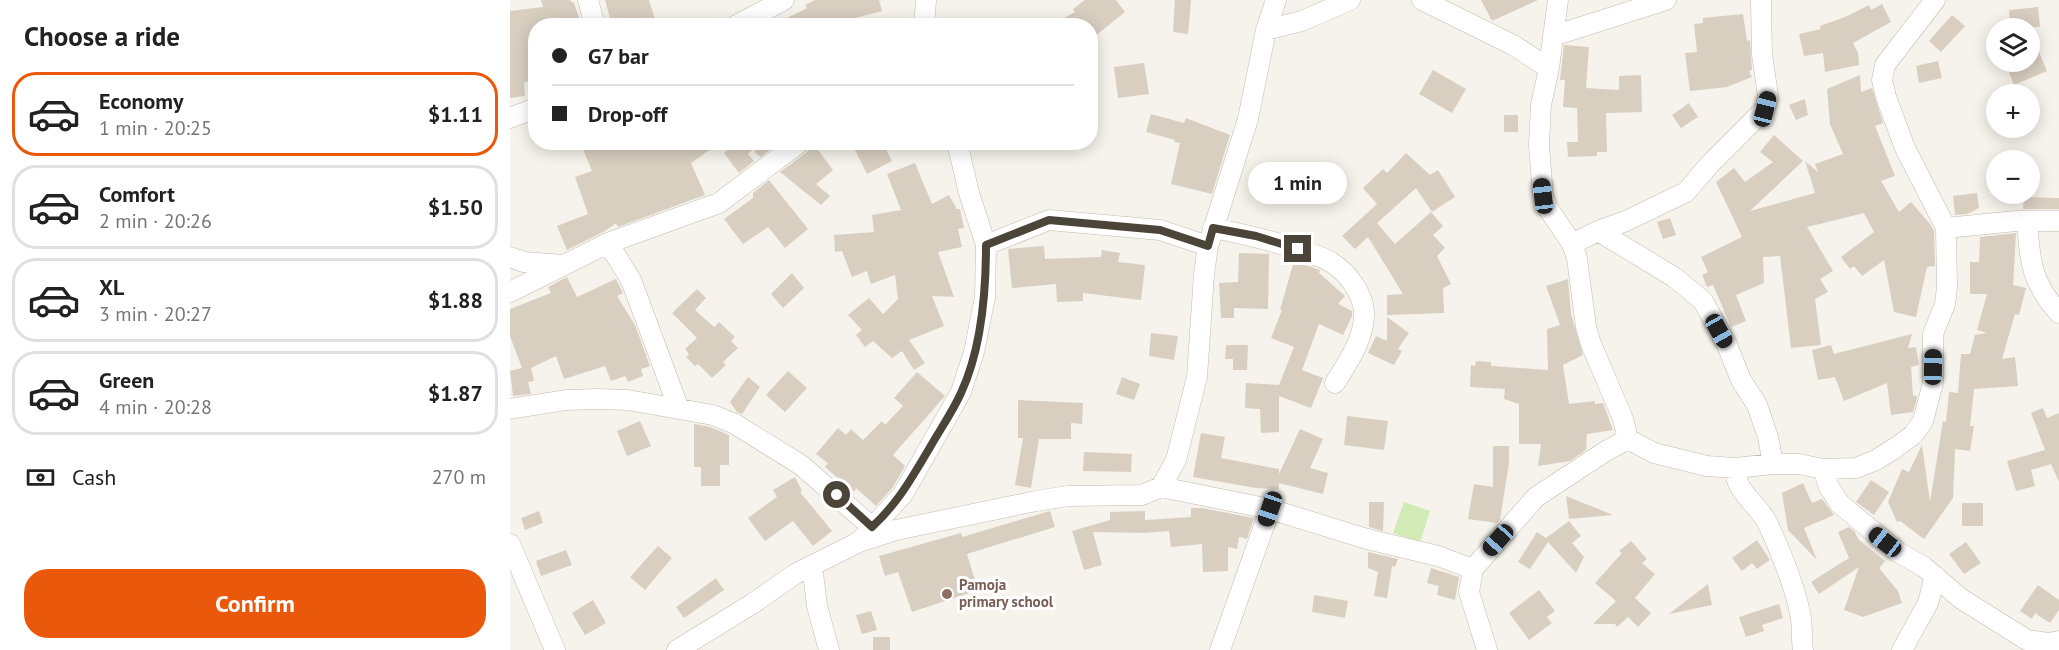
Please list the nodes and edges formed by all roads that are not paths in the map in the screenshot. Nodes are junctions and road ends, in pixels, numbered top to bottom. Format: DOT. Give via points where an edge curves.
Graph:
graph roads {
  1 [pos="588,0"];
  2 [pos="784,0"];
  3 [pos="926,0"];
  4 [pos="1276,0"];
  5 [pos="1350,0"];
  6 [pos="1422,0"];
  7 [pos="1558,0"];
  8 [pos="1666,0"];
  9 [pos="1761,0"];
  10 [pos="1935,0"];
  11 [pos="593,18"];
  12 [pos="750,18"];
  13 [pos="925,18"];
  14 [pos="1266,30"];
  15 [pos="1553,36"];
  16 [pos="1549,68"];
  17 [pos="528,111"];
  18 [pos="510,118"];
  19 [pos="789,150"];
  20 [pos="959,150"];
  21 [pos="2027,221"];
  22 [pos="2059,221"];
  23 [pos="1946,228"];
  24 [pos="1598,231"];
  25 [pos="1211,237"];
  26 [pos="608,243"];
  27 [pos="1572,244"];
  28 [pos="986,245"];
  29 [pos="510,257"];
  30 [pos="564,264"];
  31 [pos="510,292"];
  32 [pos="2059,313"];
  33 [pos="1335,383"];
  34 [pos="510,409"];
  35 [pos="679,409"];
  36 [pos="1628,439"];
  37 [pos="1773,464"];
  38 [pos="1735,468"];
  39 [pos="1823,469"];
  40 [pos="1161,487"];
  41 [pos="1270,509"];
  42 [pos="872,527"];
  43 [pos="859,542"];
  44 [pos="510,544"];
  45 [pos="812,565"];
  46 [pos="1473,569"];
  47 [pos="1935,576"];
  48 [pos="517,580"];
  49 [pos="2059,641"];
  50 [pos="2033,645"];
  51 [pos="555,650"];
  52 [pos="677,650"];
  53 [pos="828,650"];
  54 [pos="1220,650"];
  55 [pos="1487,650"];
  56 [pos="1803,650"];
  57 [pos="1902,650"];
  1 -- 11 [label="street"];
  2 -- 12 [label="street"];
  3 -- 13 [label="street"];
  4 -- 14 [label="street"];
  5 -- 14 [label="street" via="1302,21"];
  6 -- 16 [label="street" via="1514,45"];
  7 -- 15 [label="street"];
  8 -- 15 [label="street"];
  9 -- 24 [label="street" via="1768,96 1765,109 1686,192"];
  10 -- 23 [label="street" via="1885,65 1882,80 1905,148"];
  14 -- 25 [label="street" via="1248,119"];
  15 -- 16 [label="street"];
  16 -- 27 [label="street" via="1541,105 1539,145 1543,196"];
  17 -- 18 [label="street"];
  19 -- 26 [label="street" via="719,203"];
  20 -- 28 [label="street"];
  21 -- 22 [label="street"];
  21 -- 23 [label="street"];
  21 -- 32 [label="street" via="2036,282"];
  23 -- 39 [label="street" via="1945,304 1933,334 1933,383 1923,421 1913,435 1876,460 1856,468"];
  24 -- 27 [label="street"];
  24 -- 37 [label="street" via="1674,277 1702,301 1757,405"];
  25 -- 28 [label="street" via="1049,220"];
  25 -- 33 [label="street" via="1256,236 1310,253 1332,262 1352,282 1364,310 1363,320 1353,355"];
  25 -- 40 [label="street" via="1204,274 1197,377 1176,460"];
  26 -- 30 [label="street"];
  26 -- 35 [label="street" via="631,280"];
  27 -- 36 [label="street" via="1586,327"];
  28 -- 42 [label="street" via="985,297 961,392 903,494"];
  29 -- 30 [label="street" via="524,262"];
  30 -- 31 [label="street"];
  34 -- 35 [label="street" via="598,399"];
  35 -- 42 [label="street" via="726,420 772,446 801,465"];
  36 -- 38 [label="street" via="1654,453 1679,460"];
  36 -- 46 [label="street" via="1536,497"];
  37 -- 38 [label="street"];
  37 -- 39 [label="street"];
  38 -- 56 [label="street" via="1740,488 1766,520 1782,560 1801,614"];
  39 -- 47 [label="street" via="1828,487 1840,504 1898,552"];
  40 -- 41 [label="street"];
  40 -- 43 [label="street" via="1142,495 1068,496 1036,501 896,530"];
  41 -- 46 [label="street"];
  41 -- 54 [label="street"];
  42 -- 43 [label="street"];
  43 -- 45 [label="street"];
  44 -- 48 [label="street"];
  45 -- 52 [label="street"];
  45 -- 53 [label="street"];
  46 -- 55 [label="street" via="1469,592"];
  47 -- 50 [label="street" via="1960,598"];
  47 -- 57 [label="street" via="1928,603"];
  48 -- 51 [label="street"];
  49 -- 50 [label="street"];
}
